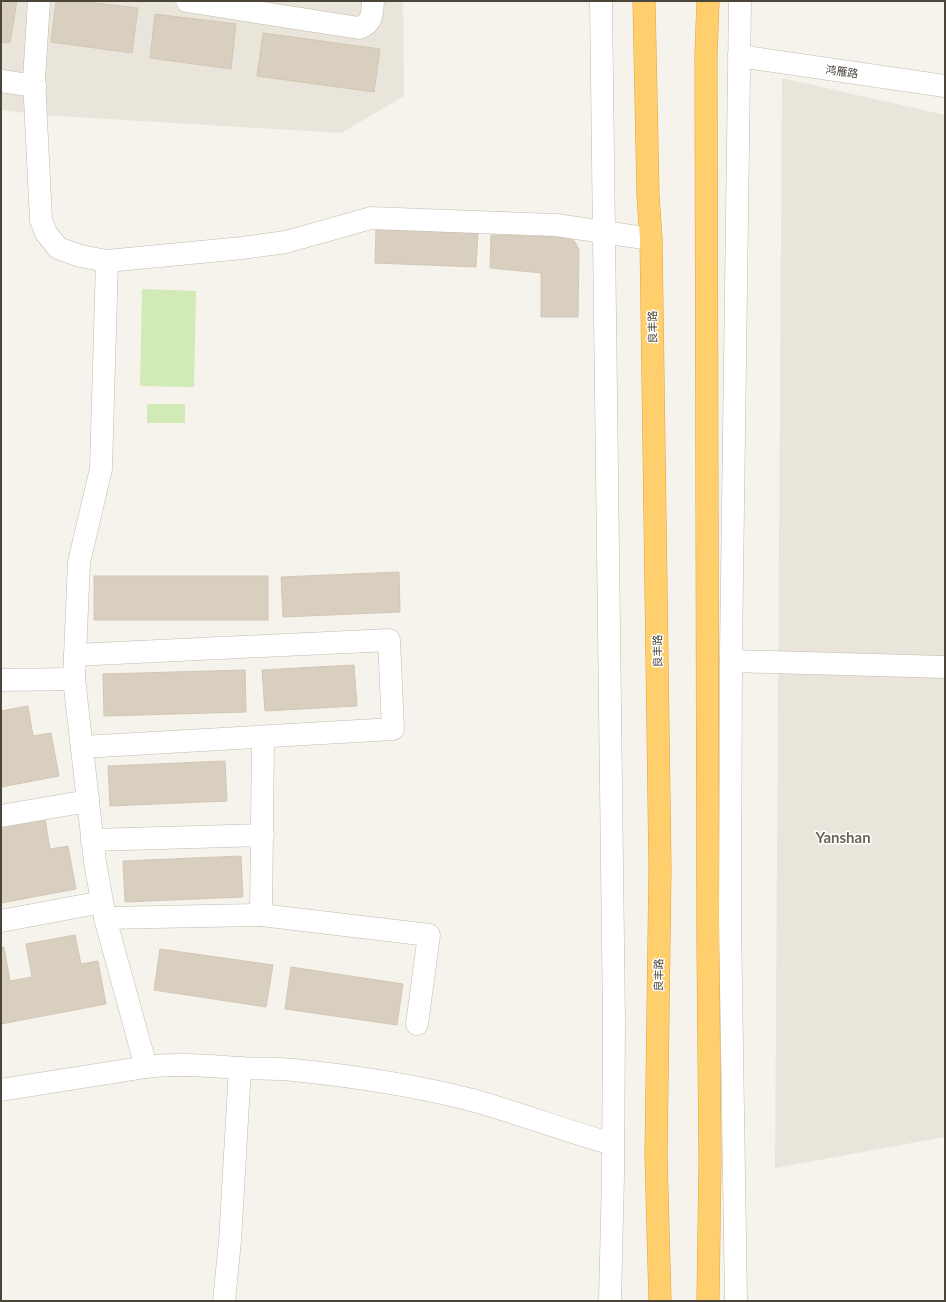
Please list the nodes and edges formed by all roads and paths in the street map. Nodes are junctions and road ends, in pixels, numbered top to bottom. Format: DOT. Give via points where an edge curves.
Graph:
graph roads {
  1 [pos="38,1"];
  2 [pos="187,1"];
  3 [pos="373,1"];
  4 [pos="601,1"];
  5 [pos="644,1"];
  6 [pos="708,1"];
  7 [pos="740,1"];
  8 [pos="739,56"];
  9 [pos="1,81"];
  10 [pos="35,86"];
  11 [pos="942,88"];
  12 [pos="605,232"];
  13 [pos="651,239"];
  14 [pos="107,261"];
  15 [pos="75,655"];
  16 [pos="731,661"];
  17 [pos="945,667"];
  18 [pos="74,679"];
  19 [pos="1,680"];
  20 [pos="263,737"];
  21 [pos="82,747"];
  22 [pos="88,801"];
  23 [pos="1,816"];
  24 [pos="263,835"];
  25 [pos="92,840"];
  26 [pos="104,910"];
  27 [pos="262,915"];
  28 [pos="1,921"];
  29 [pos="417,1024"];
  30 [pos="146,1067"];
  31 [pos="240,1068"];
  32 [pos="1,1090"];
  33 [pos="613,1144"];
  34 [pos="224,1301"];
  35 [pos="610,1301"];
  36 [pos="660,1301"];
  37 [pos="708,1301"];
  38 [pos="736,1301"];
  1 -- 10 [label="street"];
  2 -- 3 [label="street" via="359,28 370,21"];
  4 -- 12 [label="street"];
  5 -- 13 [label="highway, 良丰路"];
  6 -- 37 [label="highway"];
  7 -- 8 [label="street"];
  8 -- 11 [label="street, 鸿雁路"];
  8 -- 16 [label="street"];
  9 -- 10 [label="street"];
  10 -- 14 [label="street" via="41,220 46,233 58,248 80,256"];
  12 -- 13 [label="street"];
  12 -- 14 [label="street" via="556,225 372,218 286,242"];
  12 -- 33 [label="street" via="614,1021"];
  13 -- 36 [label="highway, 良丰路" via="660,869 656,1156"];
  14 -- 15 [label="street" via="101,469 79,562"];
  15 -- 18 [label="street"];
  15 -- 20 [label="street" via="389,640 393,729"];
  16 -- 17 [label="street"];
  16 -- 38 [label="street" via="730,922"];
  18 -- 19 [label="street"];
  18 -- 21 [label="street"];
  20 -- 21 [label="street"];
  20 -- 24 [label="street"];
  21 -- 22 [label="street"];
  22 -- 23 [label="street"];
  22 -- 25 [label="street"];
  24 -- 25 [label="street"];
  24 -- 27 [label="street"];
  25 -- 26 [label="street"];
  26 -- 27 [label="street"];
  26 -- 28 [label="street"];
  26 -- 30 [label="street"];
  27 -- 29 [label="street" via="429,935"];
  30 -- 31 [label="street" via="168,1064"];
  30 -- 32 [label="street"];
  31 -- 33 [label="street" via="307,1071 412,1087 471,1100"];
  31 -- 34 [label="street"];
  33 -- 35 [label="street"];
}
